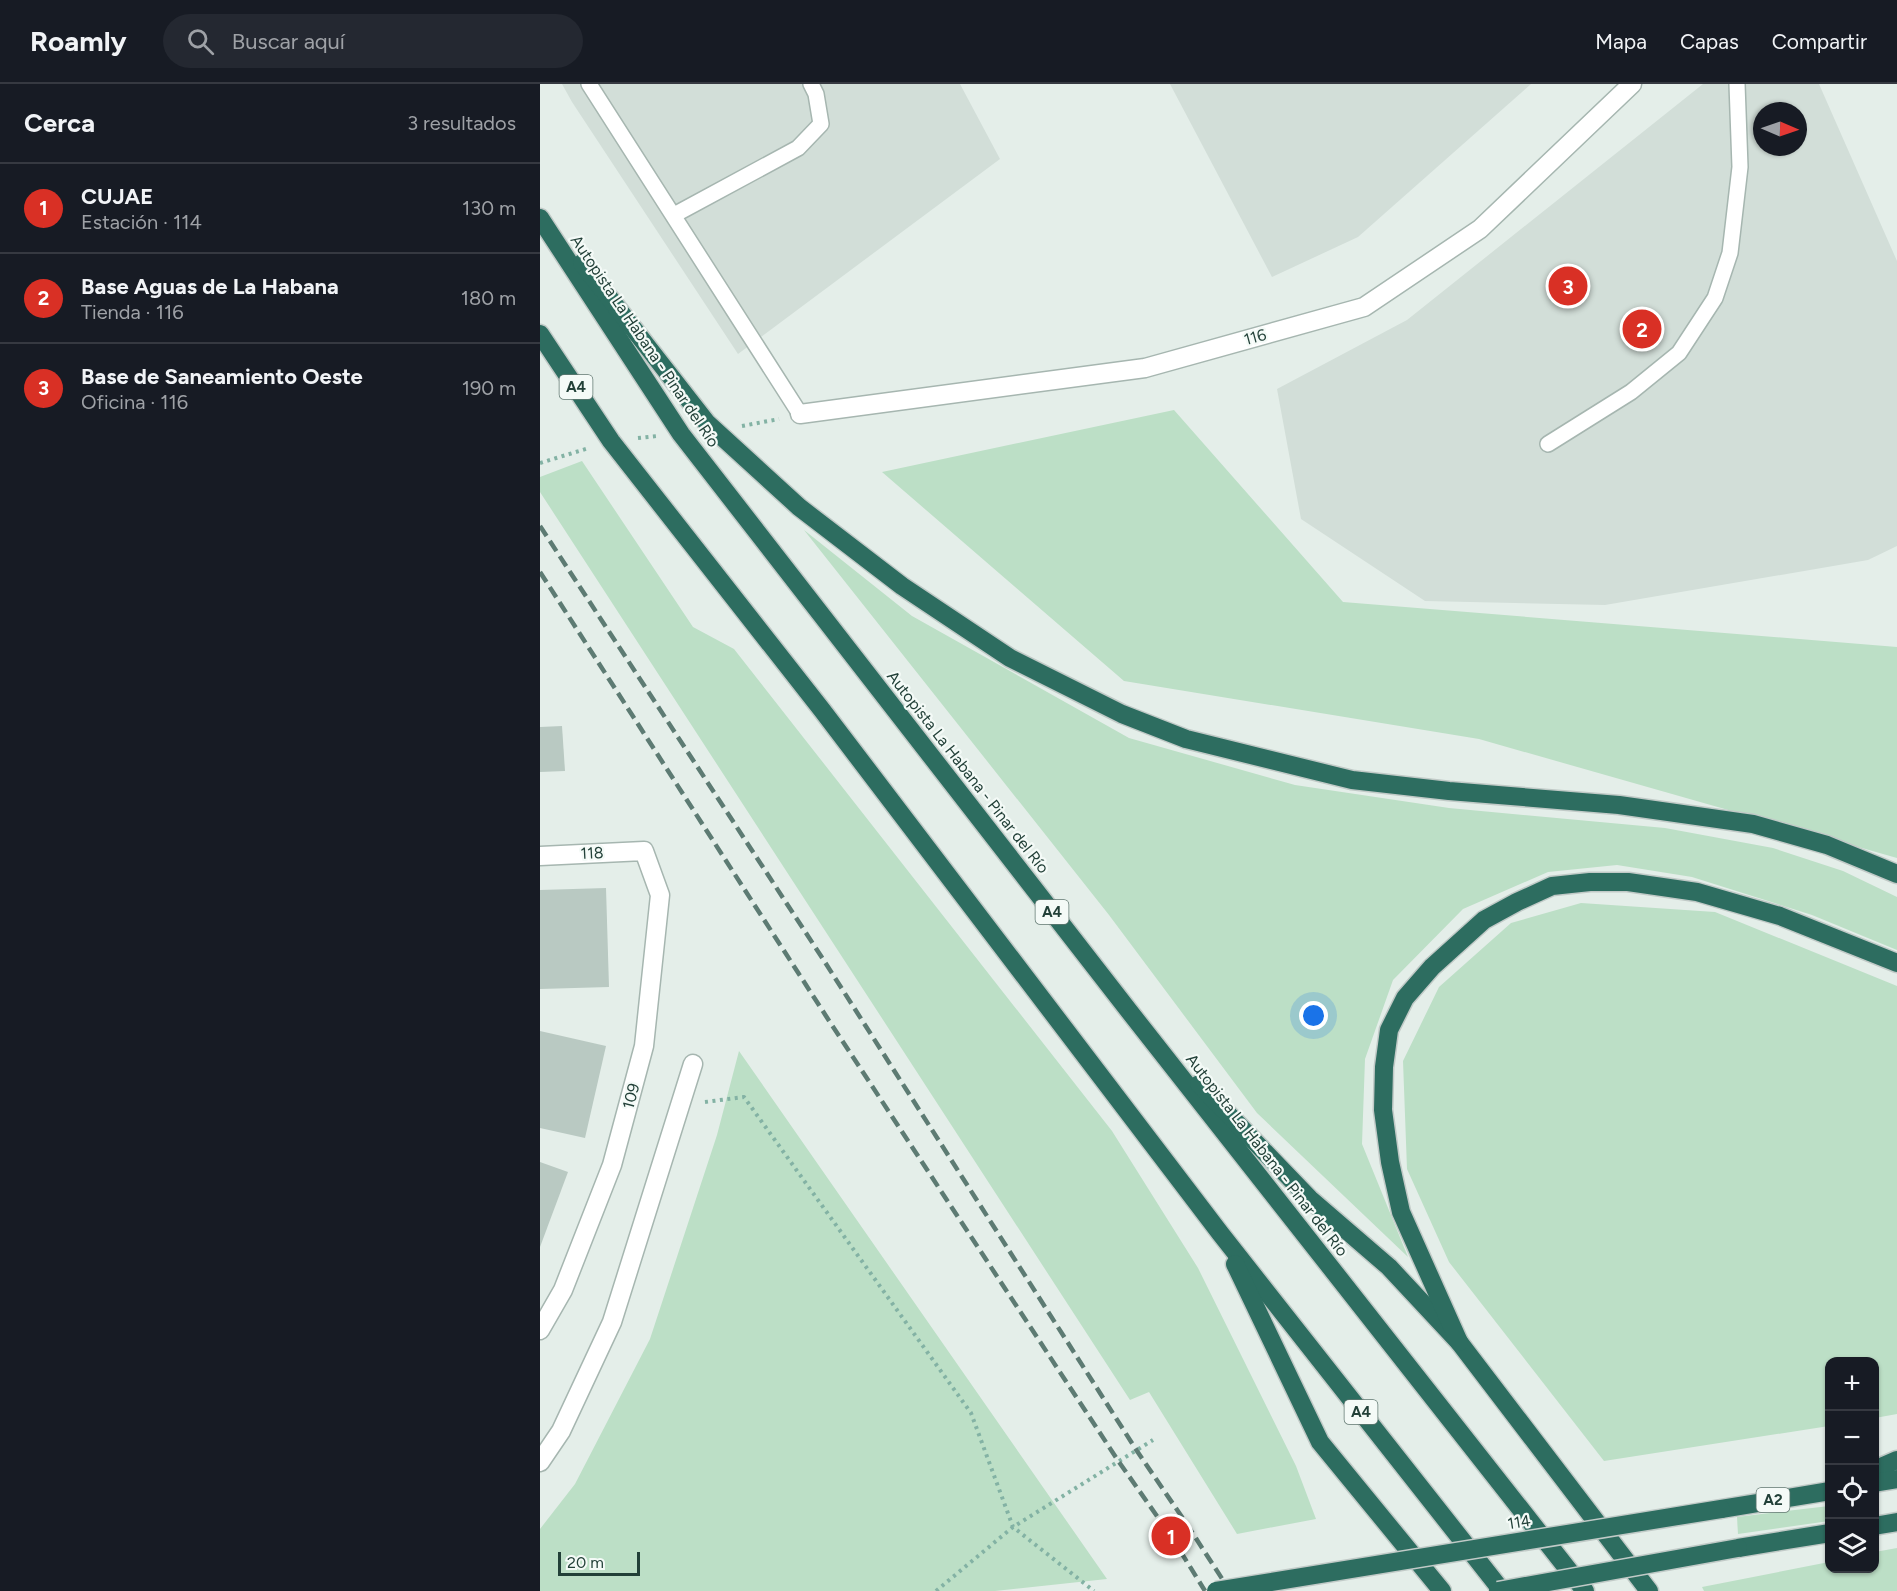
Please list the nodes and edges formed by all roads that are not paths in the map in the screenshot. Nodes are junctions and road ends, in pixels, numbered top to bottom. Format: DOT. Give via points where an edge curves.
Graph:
graph roads {
  1 [pos="589,84"];
  2 [pos="811,84"];
  3 [pos="1632,84"];
  4 [pos="1737,84"];
  5 [pos="540,209"];
  6 [pos="674,215"];
  7 [pos="540,218"];
  8 [pos="540,334"];
  9 [pos="800,414"];
  10 [pos="1548,444"];
  11 [pos="644,851"];
  12 [pos="540,856"];
  13 [pos="1897,874"];
  14 [pos="1897,963"];
  15 [pos="1129,1011"];
  16 [pos="693,1064"];
  17 [pos="1220,1233"];
  18 [pos="540,1330"];
  19 [pos="1459,1342"];
  20 [pos="1897,1460"];
  21 [pos="540,1462"];
  22 [pos="1879,1468"];
  23 [pos="1897,1479"];
  24 [pos="1879,1482"];
  25 [pos="1825,1492"];
  26 [pos="1897,1522"];
  27 [pos="1879,1525"];
  28 [pos="1825,1534"];
  29 [pos="1215,1591"];
  30 [pos="1442,1591"];
  31 [pos="1500,1591"];
  32 [pos="1584,1591"];
  33 [pos="1648,1591"];
  1 -- 6 [label="lane"];
  2 -- 6 [label="lane" via="821,124 798,148"];
  3 -- 9 [label="street, 116" via="1480,229 1364,307 1145,368"];
  4 -- 10 [label="lane" via="1740,167 1730,253 1715,298 1679,353 1631,392"];
  5 -- 13 [label="highway" via="707,423 799,507 902,586 1010,658 1067,688 1186,739 1352,780 1619,805 1753,824 1827,845"];
  6 -- 9 [label="lane"];
  7 -- 15 [label="highway, Autopista La Habana - Pinar del Río / A4" via="681,434"];
  8 -- 17 [label="highway, A4" via="611,441 822,710"];
  11 -- 12 [label="street, 118"];
  11 -- 18 [label="street, 109" via="660,895 644,1046 612,1165 563,1290"];
  14 -- 19 [label="highway" via="1780,916 1697,892 1628,882 1552,886 1484,920 1432,967 1405,998 1389,1030 1384,1078 1384,1120 1401,1212"];
  15 -- 19 [label="highway" via="1310,1199 1389,1267"];
  15 -- 32 [label="highway, Autopista La Habana - Pinar del Río / A4"];
  16 -- 21 [label="street" via="612,1322 561,1431"];
  17 -- 30 [label="highway" via="1320,1442"];
  17 -- 31 [label="highway, A4"];
  19 -- 33 [label="highway"];
  20 -- 22 [label="highway"];
  23 -- 24 [label="highway"];
  25 -- 29 [label="highway, 114 / A2, bridge"];
  26 -- 27 [label="highway"];
  28 -- 31 [label="highway, bridge"];
}
